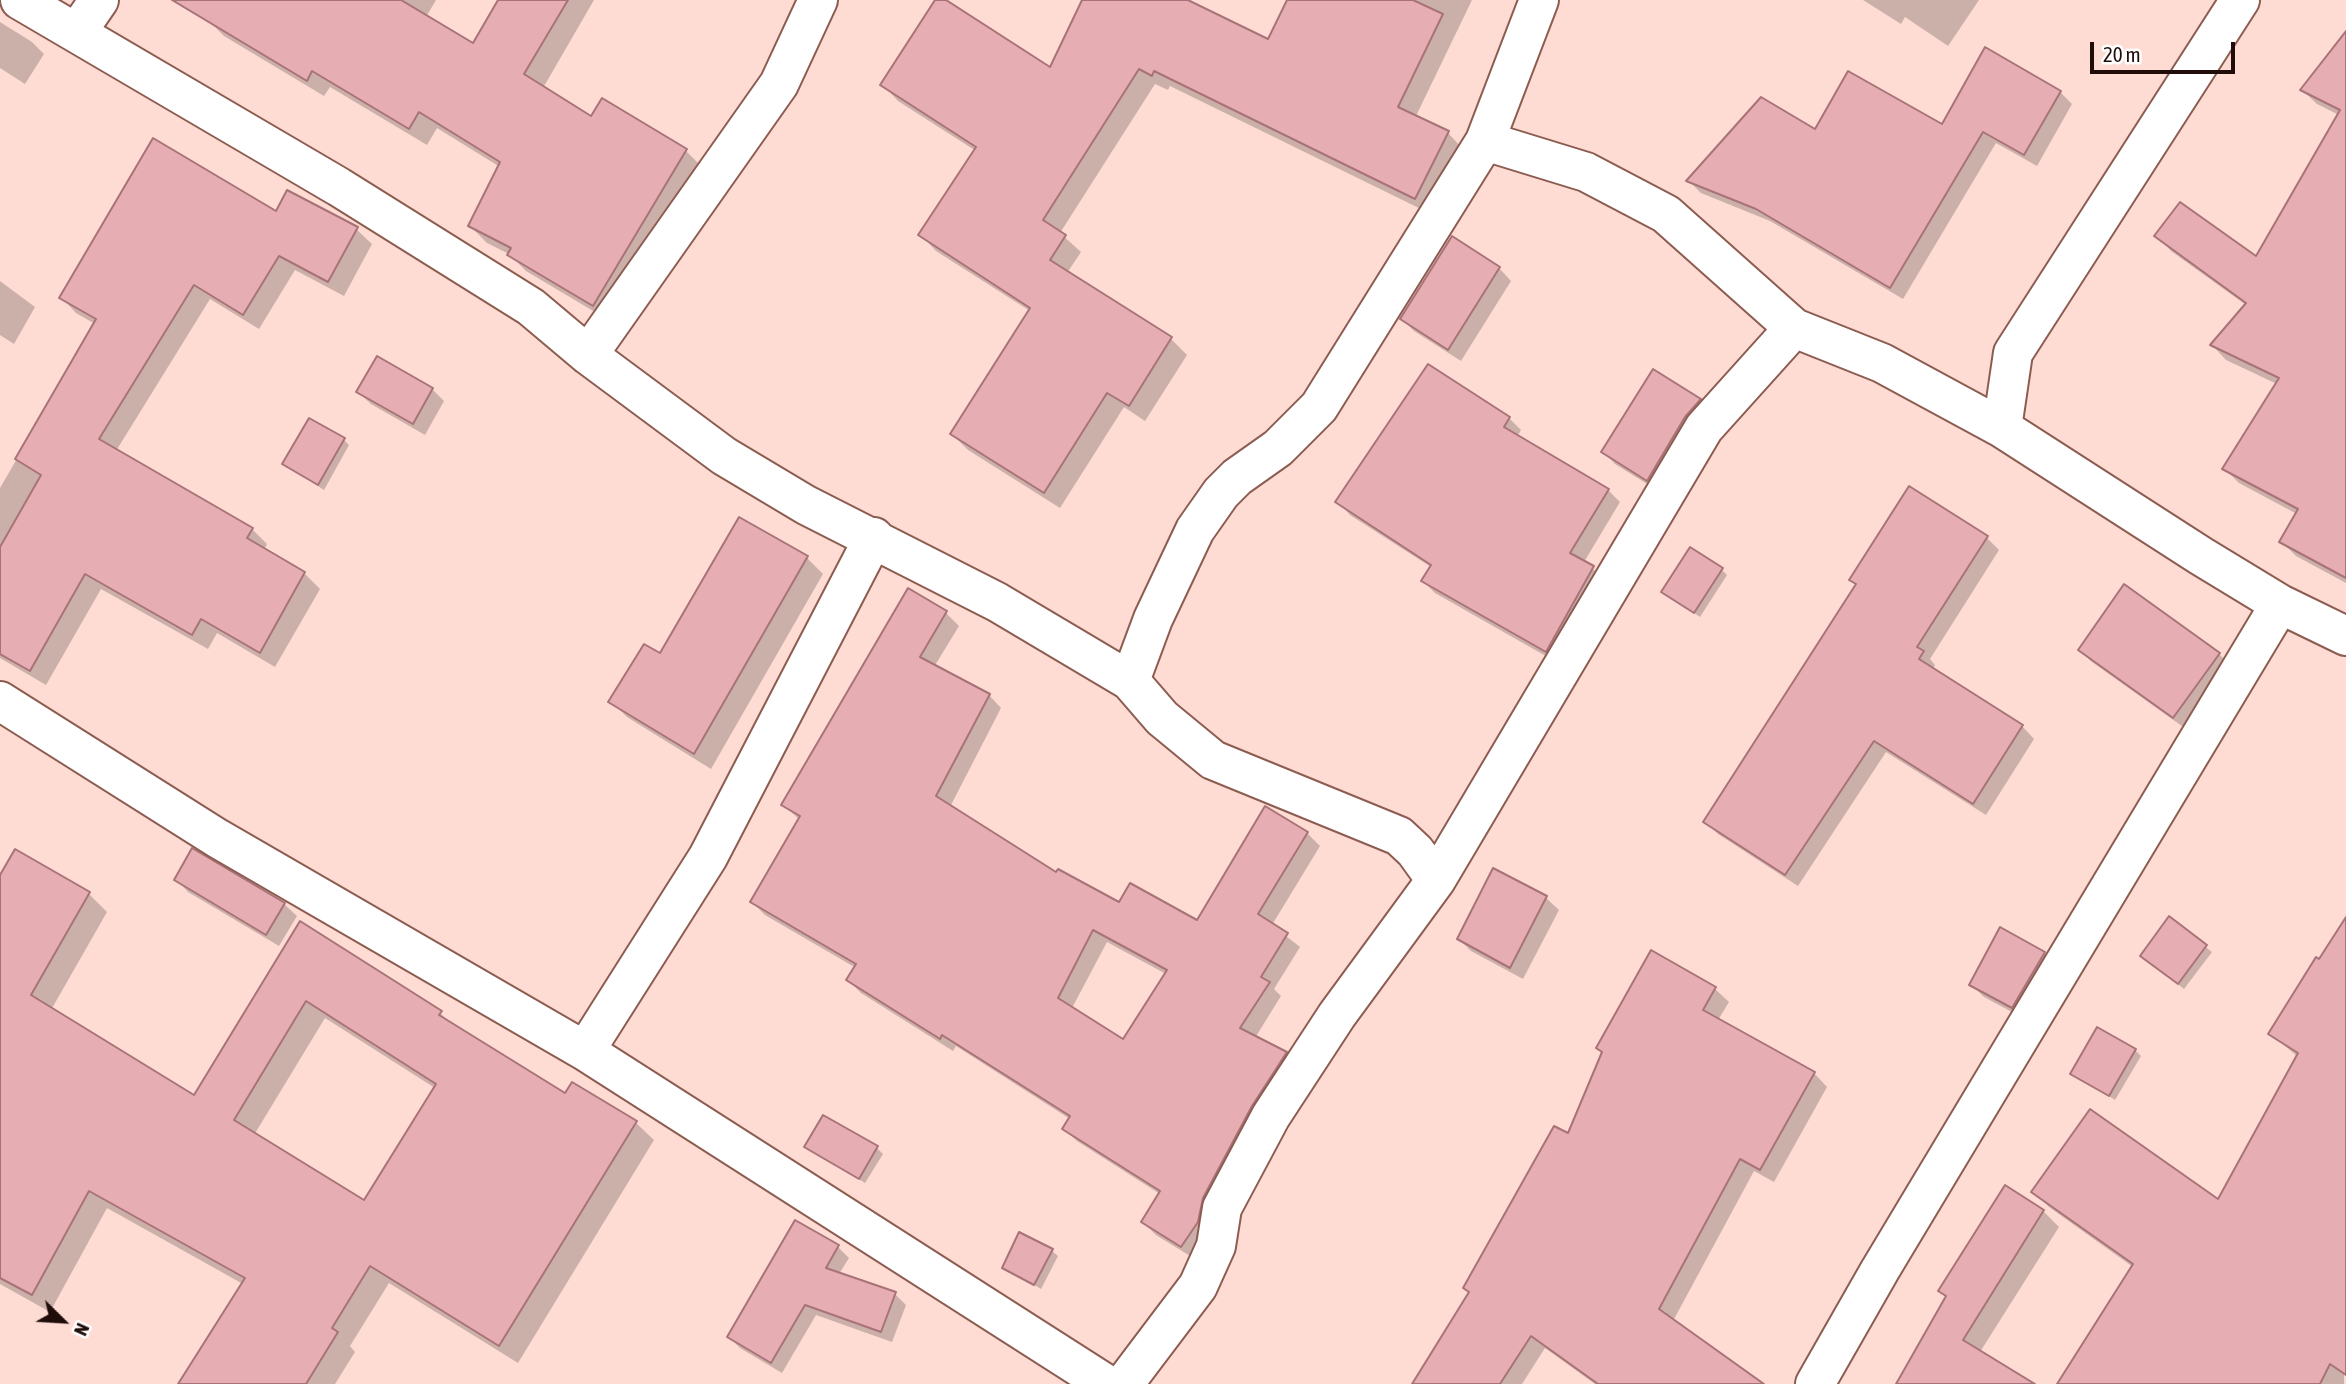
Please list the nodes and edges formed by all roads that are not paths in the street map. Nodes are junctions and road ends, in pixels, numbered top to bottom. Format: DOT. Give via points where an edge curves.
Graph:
graph roads {
  1 [pos="20,0"];
  2 [pos="99,0"];
  3 [pos="818,0"];
  4 [pos="1539,0"];
  5 [pos="2240,0"];
  6 [pos="77,32"];
  7 [pos="1485,141"];
  8 [pos="1794,328"];
  9 [pos="588,355"];
  10 [pos="2002,428"];
  11 [pos="874,537"];
  12 [pos="2280,604"];
  13 [pos="2346,636"];
  14 [pos="1130,681"];
  15 [pos="0,701"];
  16 [pos="1436,880"];
  17 [pos="585,1051"];
  18 [pos="1106,1384"];
  19 [pos="1124,1384"];
  20 [pos="1815,1384"];
  1 -- 6 [label="street"];
  2 -- 6 [label="street"];
  3 -- 9 [label="street" via="779,84"];
  4 -- 7 [label="street"];
  5 -- 10 [label="street" via="2013,353"];
  6 -- 9 [label="street" via="340,187 531,307"];
  7 -- 8 [label="street" via="1586,172 1666,214"];
  7 -- 14 [label="street" via="1320,407 1278,448 1237,477 1195,530"];
  8 -- 10 [label="street" via="1882,363"];
  8 -- 16 [label="street" via="1704,428"];
  9 -- 11 [label="street" via="724,456 806,505"];
  10 -- 12 [label="street"];
  11 -- 14 [label="street" via="997,602"];
  11 -- 17 [label="street" via="708,857"];
  12 -- 13 [label="street"];
  12 -- 20 [label="street"];
  14 -- 16 [label="street" via="1162,718 1213,760 1399,836"];
  15 -- 17 [label="street" via="217,838"];
  16 -- 19 [label="street" via="1337,1015 1271,1116 1222,1208 1216,1246 1198,1286"];
  17 -- 18 [label="street"];
}
